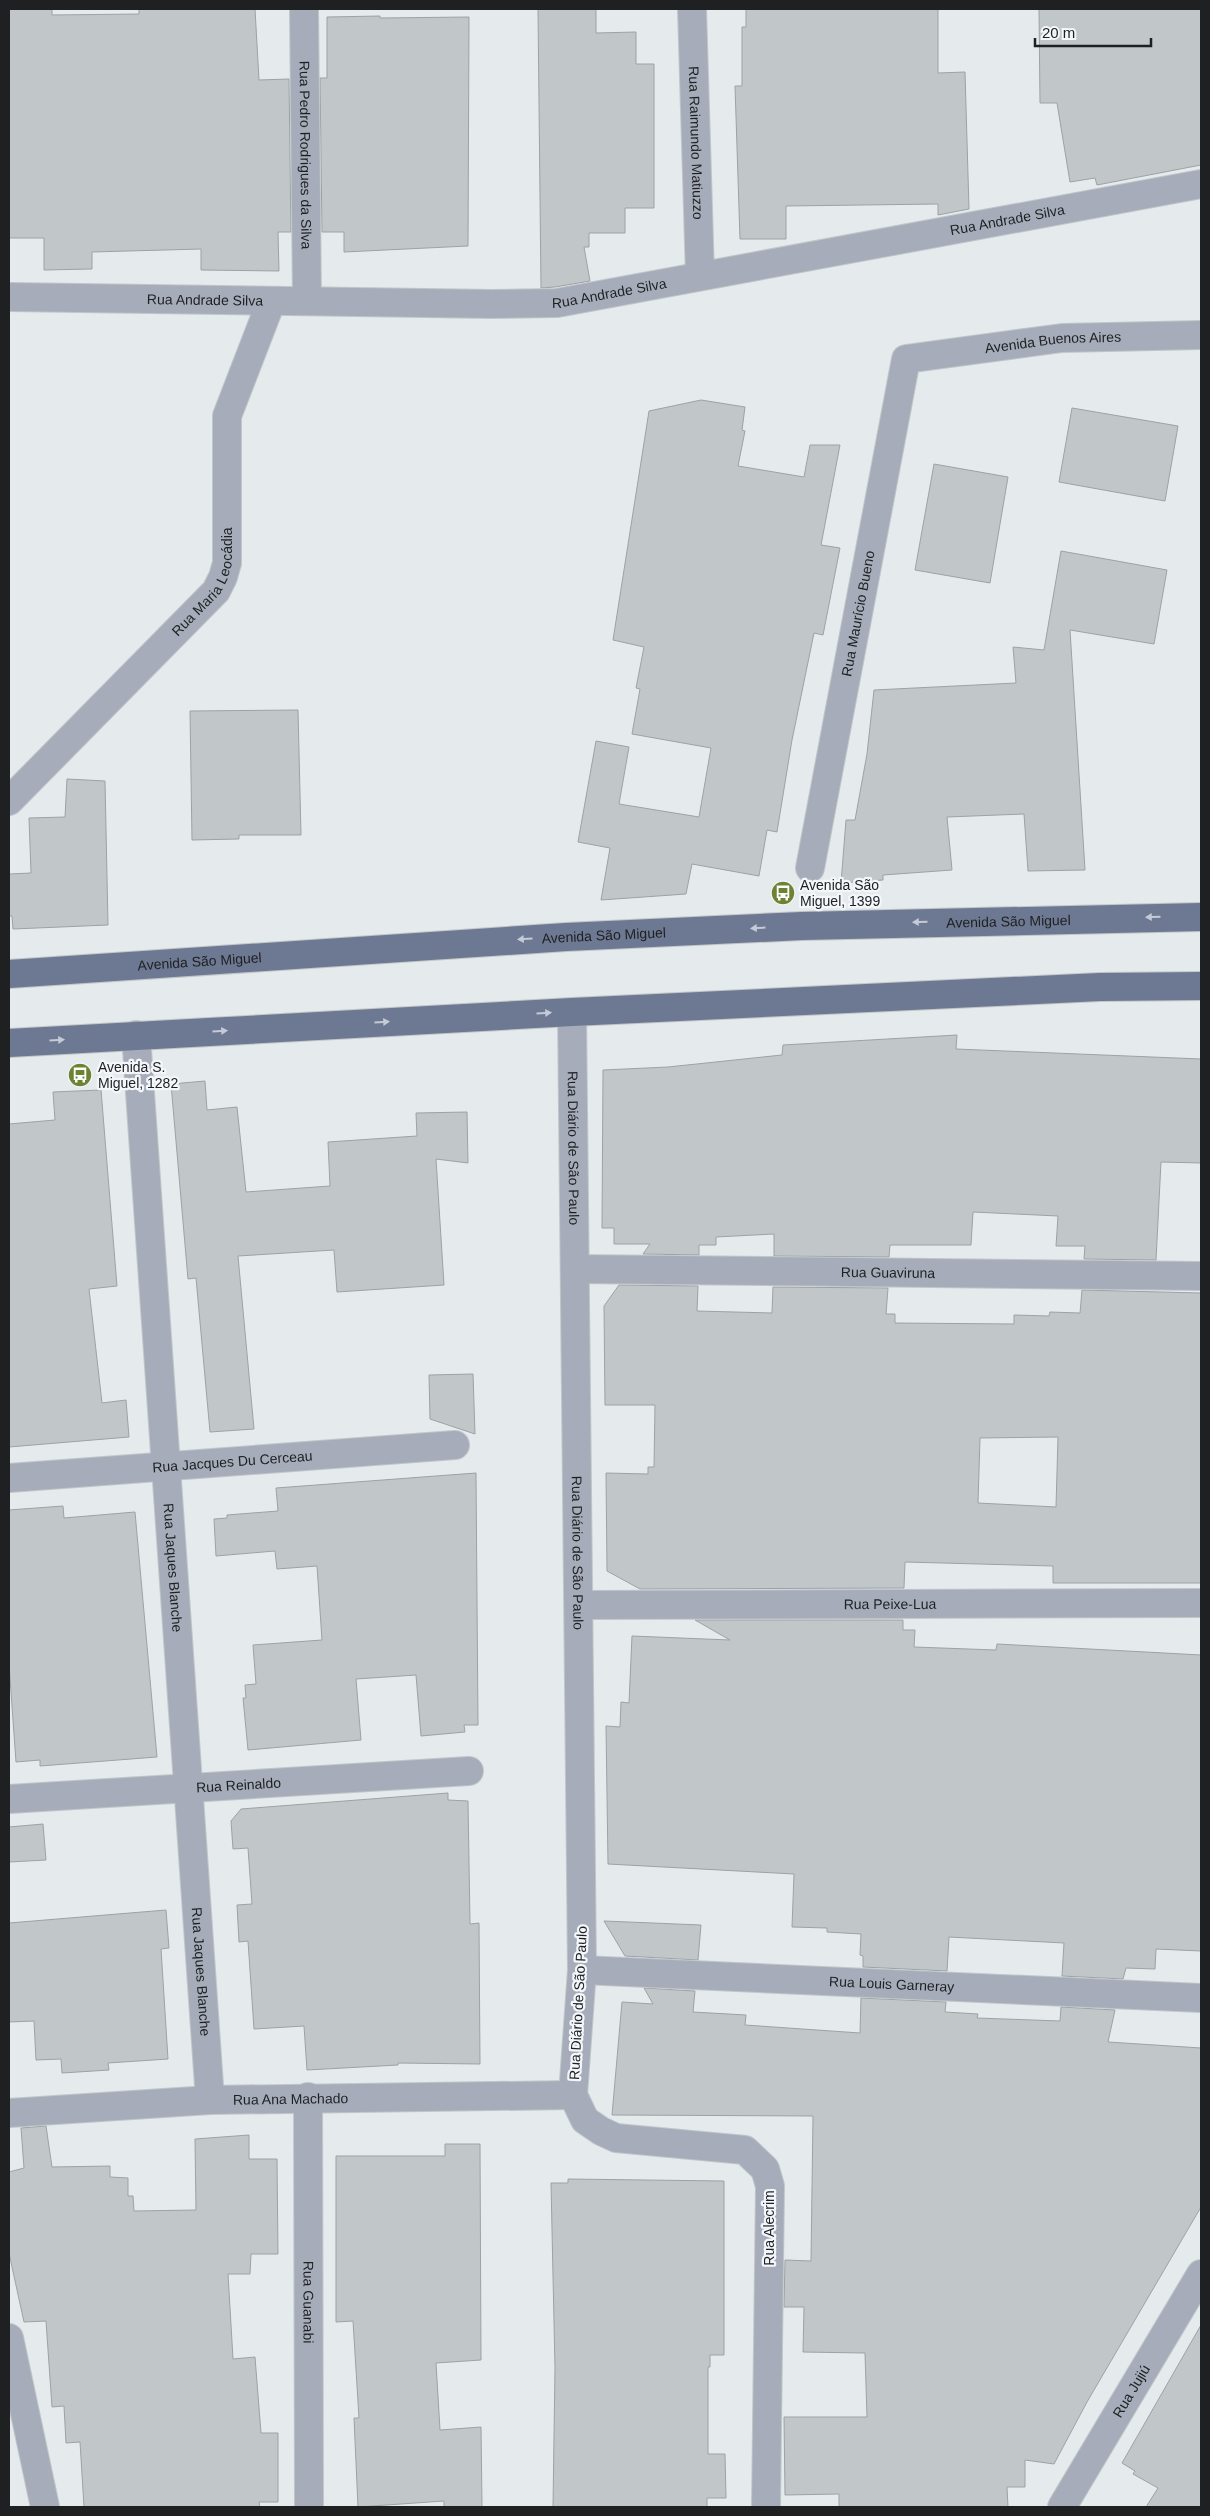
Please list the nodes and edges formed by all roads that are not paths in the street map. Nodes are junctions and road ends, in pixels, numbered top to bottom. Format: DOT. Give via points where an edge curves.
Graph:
graph roads {
  1 [pos="304,9"];
  2 [pos="692,9"];
  3 [pos="1201,184"];
  4 [pos="700,276"];
  5 [pos="9,297"];
  6 [pos="307,300"];
  7 [pos="271,302"];
  8 [pos="1201,335"];
  9 [pos="906,358"];
  10 [pos="9,801"];
  11 [pos="810,868"];
  12 [pos="1201,916"];
  13 [pos="9,974"];
  14 [pos="1201,986"];
  15 [pos="572,1012"];
  16 [pos="136,1035"];
  17 [pos="9,1043"];
  18 [pos="576,1269"];
  19 [pos="1201,1276"];
  20 [pos="455,1445"];
  21 [pos="166,1466"];
  22 [pos="9,1478"];
  23 [pos="1201,1603"];
  24 [pos="580,1605"];
  25 [pos="469,1771"];
  26 [pos="188,1788"];
  27 [pos="9,1799"];
  28 [pos="582,1970"];
  29 [pos="1201,1998"];
  30 [pos="574,2095"];
  31 [pos="308,2097"];
  32 [pos="210,2100"];
  33 [pos="9,2113"];
  34 [pos="1201,2274"];
  35 [pos="9,2338"];
  36 [pos="45,2507"];
  37 [pos="309,2507"];
  38 [pos="766,2507"];
  39 [pos="1062,2507"];
  1 -- 6 [label="street, Rua Pedro Rodrigues da Silva"];
  2 -- 4 [label="street, Rua Raimundo Matiuzzo"];
  3 -- 4 [label="street, Rua Andrade Silva"];
  4 -- 6 [label="street, Rua Andrade Silva" via="557,303"];
  5 -- 7 [label="street, Rua Andrade Silva"];
  6 -- 7 [label="street, Rua Andrade Silva"];
  7 -- 10 [label="street, Rua Maria Leocádia" via="227,416 227,563 216,591"];
  8 -- 9 [label="street, Avenida Buenos Aires" via="1062,338"];
  9 -- 11 [label="street, Rua Maurício Bueno"];
  12 -- 13 [label="main road, Avenida São Miguel, one-way" via="802,926 566,937"];
  14 -- 15 [label="main road" via="1100,987"];
  16 -- 15 [label="main road, one-way"];
  15 -- 18 [label="street, Rua Diário de São Paulo"];
  17 -- 16 [label="main road, one-way"];
  16 -- 21 [label="street, Rua Jaques Blanche"];
  18 -- 19 [label="street, Rua Guaviruna"];
  18 -- 24 [label="street, Rua Diário de São Paulo"];
  20 -- 21 [label="street, Rua Jacques Du Cerceau"];
  21 -- 22 [label="street, Rua Jacques Du Cerceau"];
  21 -- 26 [label="street, Rua Jaques Blanche"];
  23 -- 24 [label="street, Rua Peixe-Lua"];
  24 -- 28 [label="street, Rua Diário de São Paulo"];
  25 -- 26 [label="street, Rua Reinaldo"];
  26 -- 27 [label="street, Rua Reinaldo"];
  26 -- 32 [label="street, Rua Jaques Blanche"];
  28 -- 29 [label="street, Rua Louis Garneray"];
  28 -- 30 [label="street, Rua Diário de São Paulo"];
  30 -- 31 [label="street, Rua Ana Machado"];
  30 -- 38 [label="street, Rua Alecrim" via="585,2120 616,2138 745,2150 765,2169 770,2186"];
  31 -- 32 [label="street, Rua Ana Machado"];
  31 -- 37 [label="street, Rua Guanabi"];
  32 -- 33 [label="street, Rua Ana Machado"];
  34 -- 39 [label="street, Rua Jujiú"];
  35 -- 36 [label="street"];
}
